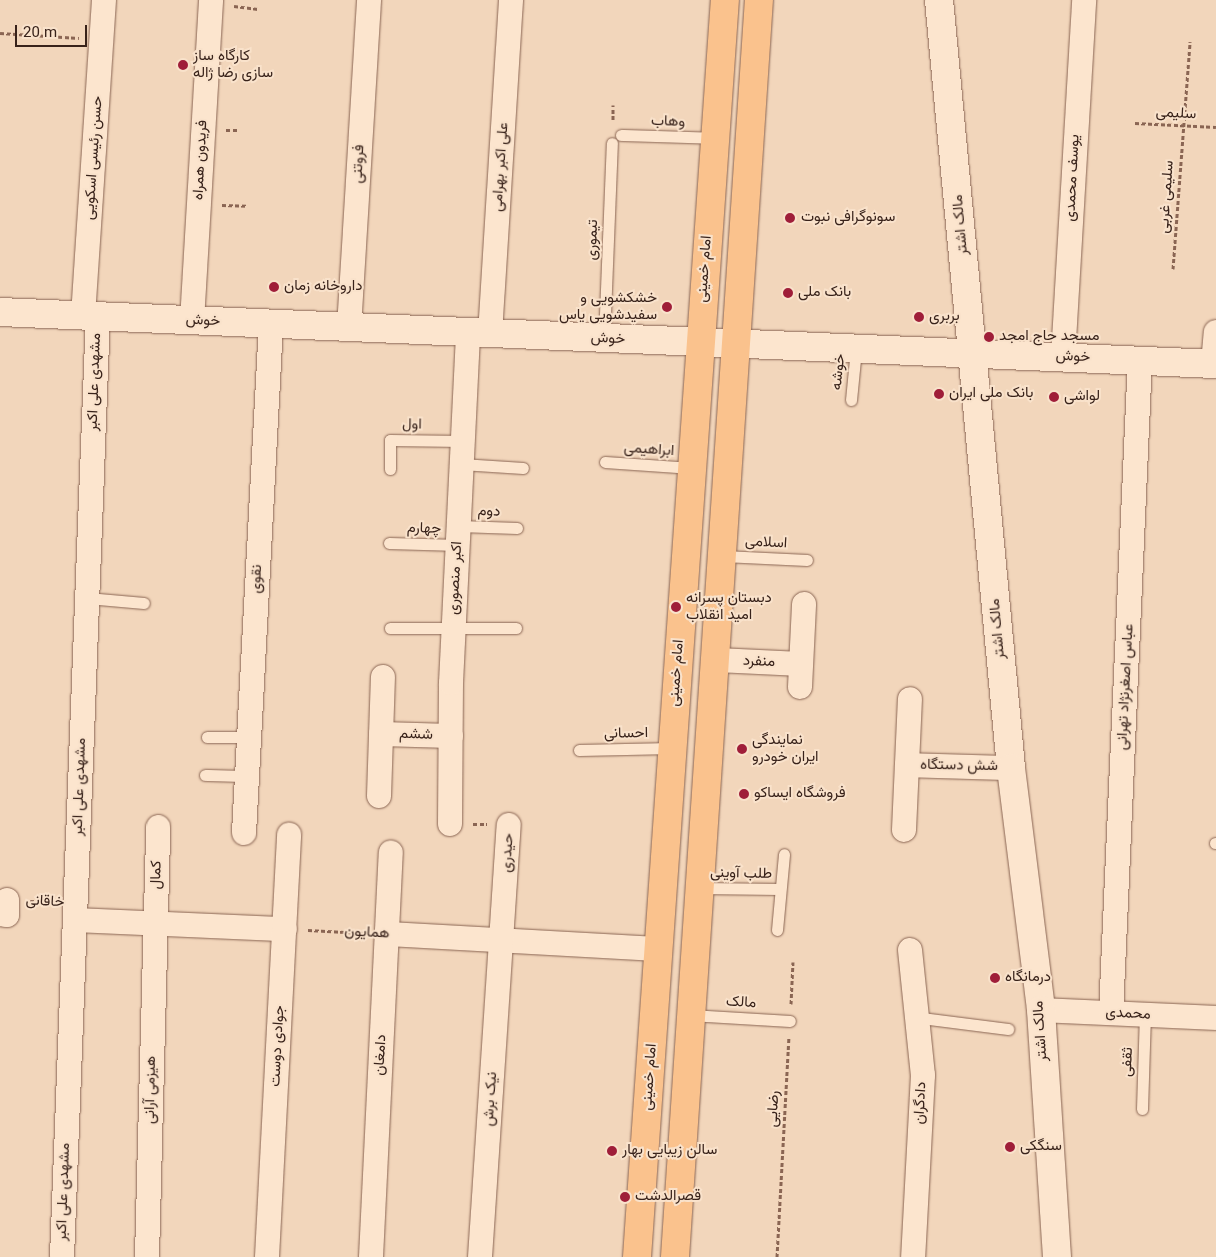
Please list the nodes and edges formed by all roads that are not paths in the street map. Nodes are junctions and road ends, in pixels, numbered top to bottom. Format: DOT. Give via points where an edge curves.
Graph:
graph roads {
  1 [pos="104,0"];
  2 [pos="211,0"];
  3 [pos="369,0"];
  4 [pos="511,0"];
  5 [pos="725,0"];
  6 [pos="759,0"];
  7 [pos="940,0"];
  8 [pos="1084,0"];
  9 [pos="621,135"];
  10 [pos="714,138"];
  11 [pos="612,143"];
  12 [pos="0,312"];
  13 [pos="90,316"];
  14 [pos="192,321"];
  15 [pos="271,324"];
  16 [pos="349,328"];
  17 [pos="1216,332"];
  18 [pos="479,333"];
  19 [pos="604,339"];
  20 [pos="737,342"];
  21 [pos="700,343"];
  22 [pos="856,347"];
  23 [pos="972,353"];
  24 [pos="1063,357"];
  25 [pos="1140,360"];
  26 [pos="1215,364"];
  27 [pos="851,400"];
  28 [pos="462,452"];
  29 [pos="605,462"];
  30 [pos="523,468"];
  31 [pos="692,468"];
  32 [pos="390,469"];
  33 [pos="517,528"];
  34 [pos="458,535"];
  35 [pos="388,543"];
  36 [pos="723,556"];
  37 [pos="807,560"];
  38 [pos="87,598"];
  39 [pos="144,603"];
  40 [pos="804,604"];
  41 [pos="390,628"];
  42 [pos="454,628"];
  43 [pos="516,628"];
  44 [pos="717,660"];
  45 [pos="383,677"];
  46 [pos="910,699"];
  47 [pos="381,734"];
  48 [pos="450,736"];
  49 [pos="207,737"];
  50 [pos="248,737"];
  51 [pos="672,748"];
  52 [pos="579,750"];
  53 [pos="907,765"];
  54 [pos="1011,768"];
  55 [pos="205,775"];
  56 [pos="246,776"];
  57 [pos="379,796"];
  58 [pos="450,824"];
  59 [pos="509,824"];
  60 [pos="158,827"];
  61 [pos="904,830"];
  62 [pos="244,833"];
  63 [pos="289,835"];
  64 [pos="391,852"];
  65 [pos="784,854"];
  66 [pos="700,888"];
  67 [pos="780,890"];
  68 [pos="75,912"];
  69 [pos="156,924"];
  70 [pos="285,929"];
  71 [pos="777,930"];
  72 [pos="387,934"];
  73 [pos="502,940"];
  74 [pos="659,949"];
  75 [pos="910,950"];
  76 [pos="1040,1010"];
  77 [pos="1111,1013"];
  78 [pos="690,1015"];
  79 [pos="1145,1015"];
  80 [pos="920,1018"];
  81 [pos="1216,1018"];
  82 [pos="790,1021"];
  83 [pos="1008,1029"];
  84 [pos="1142,1109"];
  85 [pos="62,1257"];
  86 [pos="147,1257"];
  87 [pos="267,1257"];
  88 [pos="371,1257"];
  89 [pos="480,1257"];
  90 [pos="637,1257"];
  91 [pos="675,1257"];
  92 [pos="913,1257"];
  93 [pos="1057,1257"];
  1 -- 13 [label="street, حسن رئیسی اسکویی"];
  2 -- 14 [label="street, فریدون همراه"];
  3 -- 16 [label="street, فروتنی"];
  4 -- 18 [label="street, علی اکبر بهرامی"];
  5 -- 10 [label="main road, امام خمینی"];
  6 -- 20 [label="main road"];
  7 -- 23 [label="main road, مالک اشتر"];
  8 -- 24 [label="street, یوسف محمدی"];
  9 -- 10 [label="lane, وهاب"];
  10 -- 21 [label="main road, امام خمینی"];
  11 -- 19 [label="lane, تیموری"];
  12 -- 13 [label="main road, خوش"];
  13 -- 14 [label="main road, خوش"];
  13 -- 38 [label="street, مشهدی علی اکبر"];
  14 -- 15 [label="main road, خوش"];
  15 -- 16 [label="main road, خوش"];
  15 -- 50 [label="street, نقوی"];
  16 -- 18 [label="main road, خوش"];
  17 -- 26 [label="street"];
  18 -- 19 [label="main road, خوش"];
  18 -- 28 [label="street, اکبر منصوری"];
  19 -- 21 [label="main road, خوش"];
  20 -- 21 [label="main road, خوش"];
  20 -- 22 [label="main road, خوش"];
  20 -- 36 [label="main road"];
  21 -- 31 [label="main road, امام خمینی"];
  22 -- 23 [label="main road, خوش"];
  22 -- 27 [label="lane, خوشه"];
  23 -- 24 [label="main road, خوش"];
  23 -- 54 [label="main road, مالک اشتر"];
  24 -- 25 [label="main road, خوش"];
  25 -- 26 [label="main road, خوش"];
  25 -- 77 [label="street, عباس اصغرنژاد تهرانی"];
  28 -- 30 [label="lane"];
  28 -- 32 [label="lane, اول" via="390,440"];
  28 -- 34 [label="street, اکبر منصوری"];
  29 -- 31 [label="lane, ابراهیمی"];
  31 -- 51 [label="main road, امام خمینی"];
  33 -- 34 [label="lane, دوم"];
  34 -- 35 [label="lane, چهارم"];
  34 -- 42 [label="street, اکبر منصوری"];
  36 -- 37 [label="lane, اسلامی"];
  36 -- 44 [label="main road"];
  38 -- 39 [label="lane"];
  38 -- 68 [label="street, مشهدی علی اکبر"];
  40 -- 44 [label="street, منفرد" via="801,676"];
  41 -- 42 [label="lane"];
  42 -- 43 [label="lane"];
  42 -- 48 [label="street, اکبر منصوری"];
  44 -- 66 [label="main road"];
  45 -- 47 [label="street"];
  46 -- 53 [label="street"];
  47 -- 48 [label="street, ششم"];
  47 -- 57 [label="street"];
  48 -- 58 [label="street, اکبر منصوری"];
  49 -- 50 [label="lane"];
  50 -- 56 [label="street, نقوی"];
  51 -- 52 [label="lane, احسانی"];
  51 -- 74 [label="main road, امام خمینی"];
  53 -- 54 [label="street, شش دستگاه"];
  53 -- 61 [label="street"];
  54 -- 76 [label="main road, مالک اشتر"];
  55 -- 56 [label="lane"];
  56 -- 62 [label="street, نقوی"];
  59 -- 73 [label="street, حیدری"];
  60 -- 69 [label="street, کمال"];
  63 -- 70 [label="street, جوادی دوست"];
  64 -- 72 [label="street, دامغان"];
  65 -- 67 [label="lane"];
  66 -- 67 [label="lane, طلب آوینی"];
  66 -- 78 [label="main road"];
  67 -- 71 [label="lane"];
  68 -- 69 [label="street"];
  68 -- 85 [label="street, مشهدی علی اکبر"];
  69 -- 70 [label="street"];
  69 -- 86 [label="street, هیزمی آرانی"];
  70 -- 87 [label="street, جوادی دوست"];
  72 -- 73 [label="street, همایون"];
  72 -- 88 [label="street, دامغان"];
  73 -- 74 [label="street, همایون"];
  73 -- 89 [label="street, نیک برش"];
  74 -- 90 [label="main road, امام خمینی"];
  75 -- 80 [label="street, دادگران"];
  76 -- 77 [label="street, محمدی"];
  76 -- 93 [label="main road, مالک اشتر"];
  77 -- 79 [label="street, محمدی"];
  78 -- 82 [label="lane, مالک"];
  78 -- 91 [label="main road"];
  79 -- 81 [label="street, محمدی"];
  79 -- 84 [label="lane, ثقفی"];
  80 -- 83 [label="lane"];
  80 -- 92 [label="street, دادگران" via="923,1075"];
}
